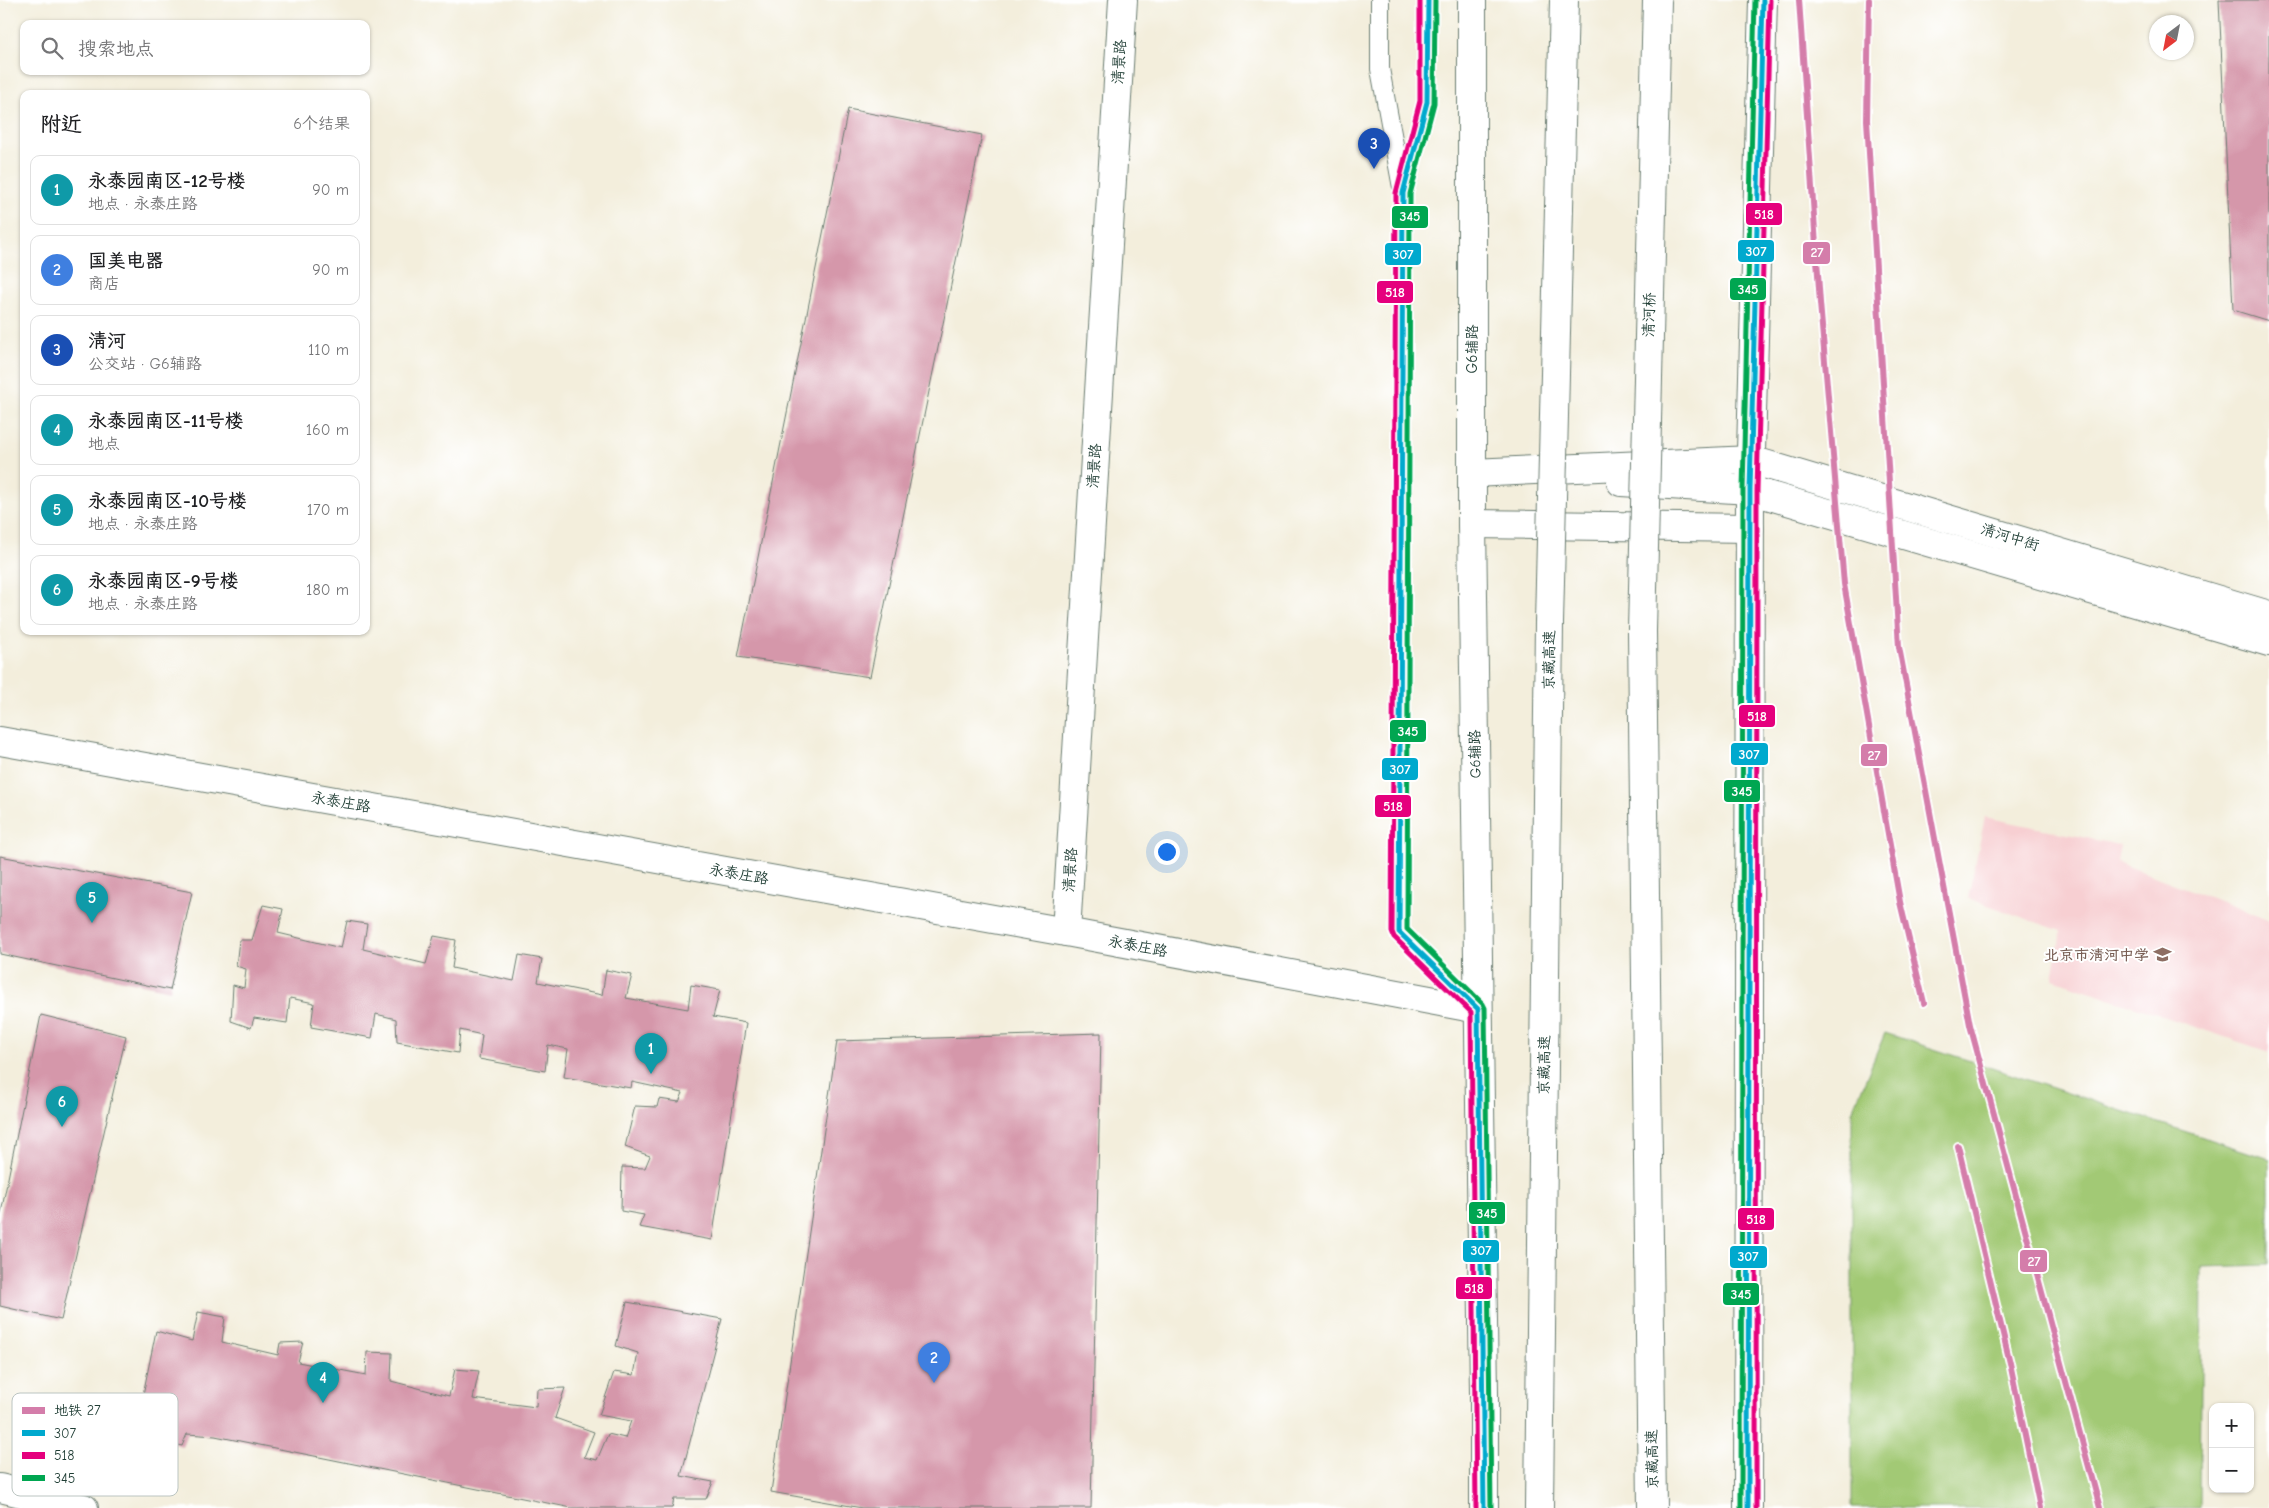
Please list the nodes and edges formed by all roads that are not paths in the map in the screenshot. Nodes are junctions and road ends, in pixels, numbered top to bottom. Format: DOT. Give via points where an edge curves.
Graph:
graph roads {
  1 [pos="1123,0"];
  2 [pos="1380,0"];
  3 [pos="1428,0"];
  4 [pos="1472,0"];
  5 [pos="1564,0"];
  6 [pos="1656,0"];
  7 [pos="1763,0"];
  8 [pos="1403,194"];
  9 [pos="1751,460"];
  10 [pos="1472,473"];
  11 [pos="1750,490"];
  12 [pos="1472,524"];
  13 [pos="1750,528"];
  14 [pos="2269,615"];
  15 [pos="1642,630"];
  16 [pos="2269,642"];
  17 [pos="0,741"];
  18 [pos="1066,932"];
  19 [pos="1478,1009"];
  20 [pos="34,1496"];
  21 [pos="84,1508"];
  22 [pos="1484,1508"];
  23 [pos="1540,1508"];
  24 [pos="1652,1508"];
  25 [pos="1748,1508"];
  1 -- 18 [label="main road, 清景路"];
  2 -- 8 [label="lane" via="1380,69"];
  3 -- 8 [label="lane" via="1427,102"];
  4 -- 10 [label="main road, G6辅路"];
  5 -- 23 [label="main road, 京藏高速, bridge" via="1550,622"];
  6 -- 15 [label="main road, 清河桥, bridge"];
  7 -- 9 [label="main road"];
  8 -- 19 [label="lane" via="1399,932"];
  9 -- 10 [label="main road, 清河中街"];
  9 -- 11 [label="main road"];
  9 -- 14 [label="main road, 清河中街"];
  10 -- 11 [label="main road, 清河中街"];
  10 -- 12 [label="main road, G6辅路"];
  11 -- 13 [label="main road"];
  11 -- 16 [label="main road, 清河中街"];
  12 -- 13 [label="main road"];
  12 -- 19 [label="main road, G6辅路"];
  13 -- 25 [label="main road"];
  15 -- 24 [label="main road, 京藏高速"];
  17 -- 18 [label="main road, 永泰庄路"];
  18 -- 19 [label="main road, 永泰庄路"];
  19 -- 22 [label="main road, G6辅路"];
  20 -- 21 [label="main road"];
}
